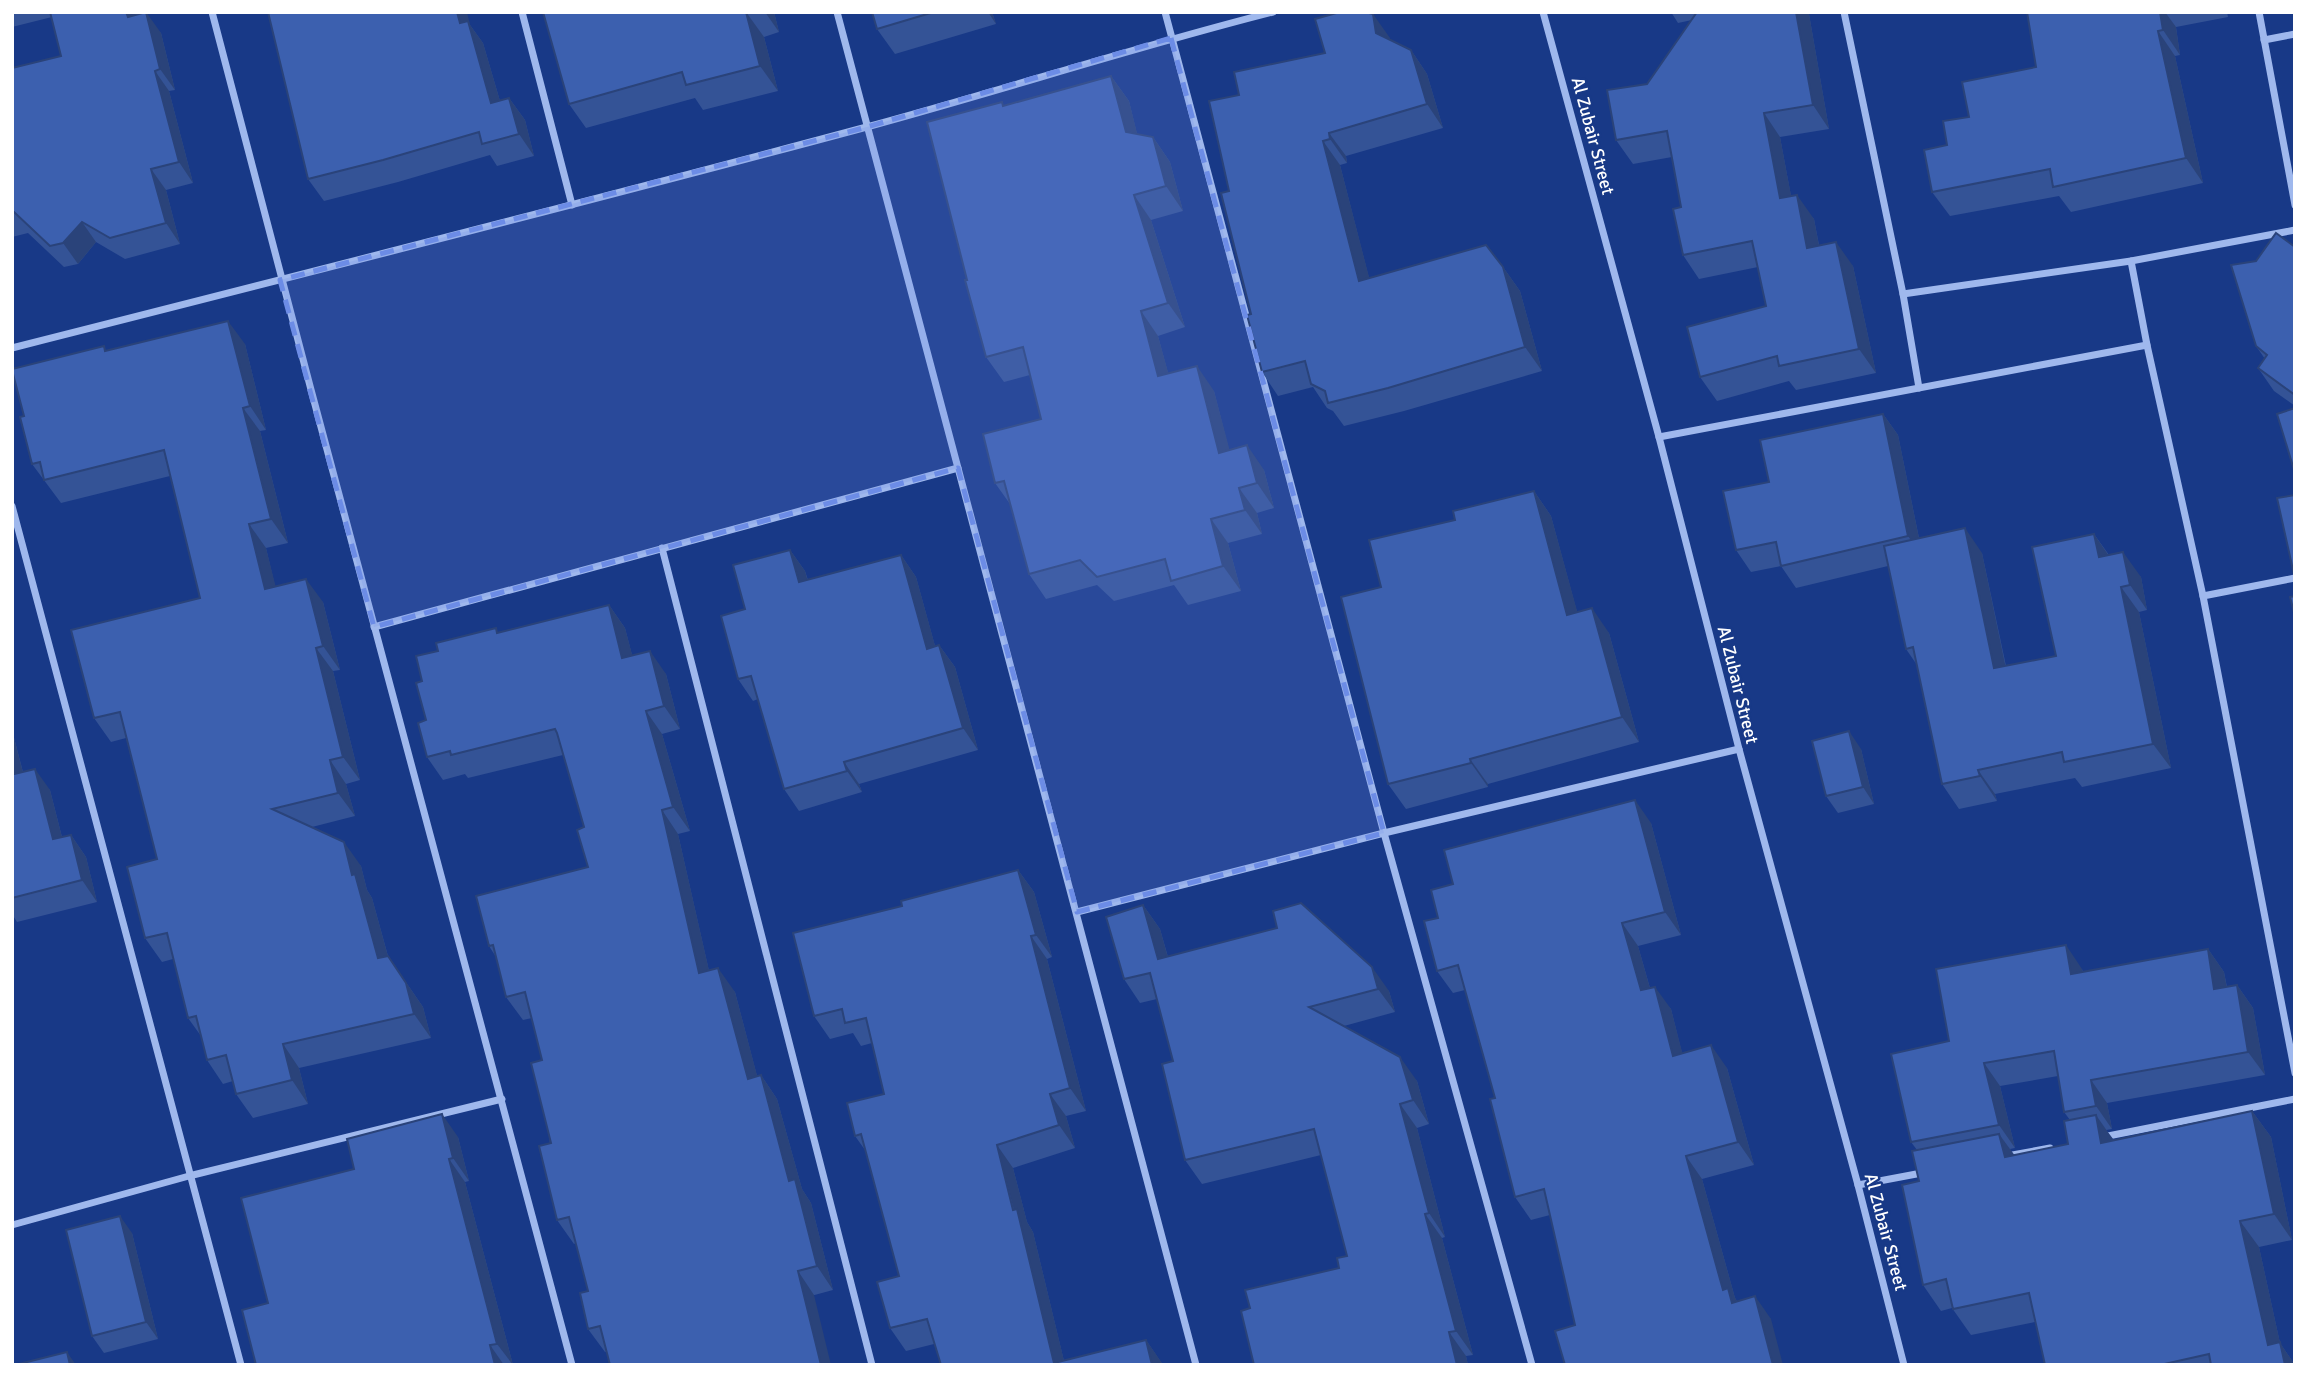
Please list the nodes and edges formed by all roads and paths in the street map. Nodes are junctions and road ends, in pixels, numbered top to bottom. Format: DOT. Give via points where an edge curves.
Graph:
graph roads {
  1 [pos="212,12"];
  2 [pos="522,12"];
  3 [pos="837,12"];
  4 [pos="1165,12"];
  5 [pos="1273,12"];
  6 [pos="1544,12"];
  7 [pos="1844,12"];
  8 [pos="2259,12"];
  9 [pos="2295,34"];
  10 [pos="1171,38"];
  11 [pos="2264,40"];
  12 [pos="867,127"];
  13 [pos="572,205"];
  14 [pos="2295,205"];
  15 [pos="2295,230"];
  16 [pos="2131,261"];
  17 [pos="280,280"];
  18 [pos="1903,295"];
  19 [pos="2147,345"];
  20 [pos="12,348"];
  21 [pos="1919,388"];
  22 [pos="1659,437"];
  23 [pos="958,468"];
  24 [pos="12,506"];
  25 [pos="662,548"];
  26 [pos="2295,578"];
  27 [pos="2203,596"];
  28 [pos="374,627"];
  29 [pos="1739,749"];
  30 [pos="1384,832"];
  31 [pos="1077,912"];
  32 [pos="2295,1073"];
  33 [pos="502,1099"];
  34 [pos="2295,1099"];
  35 [pos="2090,1140"];
  36 [pos="2063,1145"];
  37 [pos="1995,1158"];
  38 [pos="1940,1169"];
  39 [pos="189,1176"];
  40 [pos="1858,1185"];
  41 [pos="12,1225"];
  42 [pos="241,1365"];
  43 [pos="572,1365"];
  44 [pos="872,1365"];
  45 [pos="1196,1365"];
  46 [pos="1532,1365"];
  47 [pos="1904,1365"];
  1 -- 17 [label="street"];
  2 -- 13 [label="street"];
  3 -- 12 [label="street"];
  4 -- 10 [label="street"];
  5 -- 10 [label="street"];
  6 -- 22 [label="street, Al Zubair Street"];
  7 -- 18 [label="street"];
  8 -- 11 [label="street"];
  9 -- 11 [label="street"];
  10 -- 12 [label="street"];
  10 -- 30 [label="street"];
  11 -- 14 [label="street"];
  12 -- 13 [label="street"];
  12 -- 23 [label="street"];
  13 -- 17 [label="street"];
  15 -- 16 [label="street"];
  16 -- 18 [label="street"];
  16 -- 19 [label="street"];
  17 -- 20 [label="street"];
  17 -- 28 [label="street"];
  18 -- 21 [label="street"];
  19 -- 21 [label="street"];
  19 -- 27 [label="street"];
  21 -- 22 [label="street"];
  22 -- 29 [label="street, Al Zubair Street"];
  23 -- 25 [label="street"];
  23 -- 31 [label="street"];
  24 -- 39 [label="street"];
  25 -- 28 [label="street"];
  25 -- 44 [label="street"];
  26 -- 27 [label="street"];
  27 -- 32 [label="street"];
  28 -- 33 [label="street"];
  29 -- 30 [label="street"];
  29 -- 40 [label="street, Al Zubair Street"];
  30 -- 31 [label="street"];
  30 -- 46 [label="street"];
  31 -- 45 [label="street"];
  33 -- 39 [label="street"];
  33 -- 43 [label="street"];
  34 -- 35 [label="street"];
  36 -- 37 [label="street"];
  38 -- 40 [label="street"];
  39 -- 41 [label="street"];
  39 -- 42 [label="street"];
  40 -- 47 [label="street, Al Zubair Street"];
}
